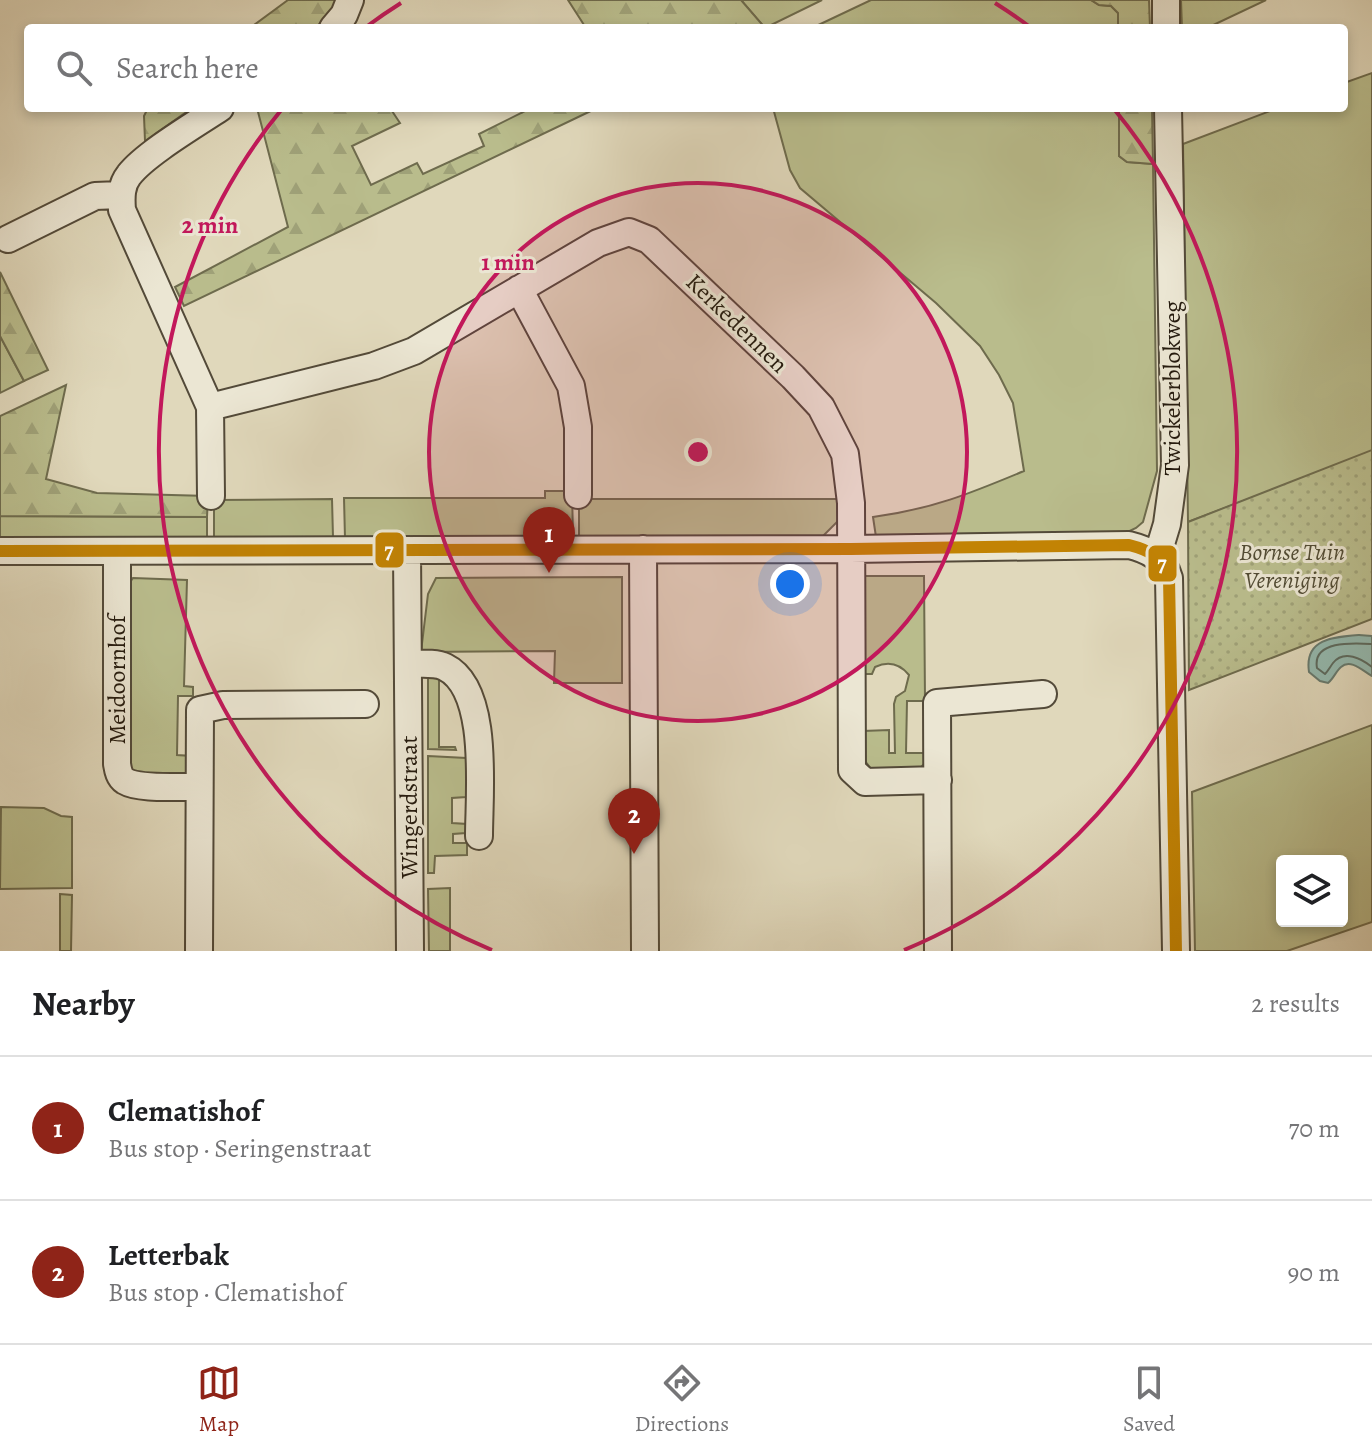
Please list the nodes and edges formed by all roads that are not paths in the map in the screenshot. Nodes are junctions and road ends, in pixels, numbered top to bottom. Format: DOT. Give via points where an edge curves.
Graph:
graph roads {
  1 [pos="350,0"];
  2 [pos="1166,0"];
  3 [pos="336,24"];
  4 [pos="1166,24"];
  5 [pos="214,112"];
  6 [pos="1168,112"];
  7 [pos="120,195"];
  8 [pos="8,239"];
  9 [pos="519,289"];
  10 [pos="210,407"];
  11 [pos="578,495"];
  12 [pos="211,496"];
  13 [pos="643,549"];
  14 [pos="851,549"];
  15 [pos="407,550"];
  16 [pos="0,551"];
  17 [pos="117,551"];
  18 [pos="1157,557"];
  19 [pos="408,664"];
  20 [pos="1043,694"];
  21 [pos="365,704"];
  22 [pos="938,780"];
  23 [pos="198,787"];
  24 [pos="479,836"];
  25 [pos="199,951"];
  26 [pos="410,951"];
  27 [pos="645,951"];
  28 [pos="938,951"];
  29 [pos="1176,951"];
  1 -- 3 [label="street"];
  2 -- 4 [label="street"];
  5 -- 7 [label="street" via="139,165 127,176"];
  6 -- 18 [label="street, Twickelerblokweg" via="1175,465"];
  7 -- 8 [label="street" via="95,196"];
  7 -- 10 [label="street" via="122,210"];
  9 -- 10 [label="street, Kerkedennen" via="414,351"];
  9 -- 11 [label="street" via="571,386 578,427"];
  9 -- 14 [label="street, Kerkedennen" via="598,243 629,232 649,240 821,407 845,454"];
  10 -- 12 [label="street"];
  13 -- 14 [label="street"];
  13 -- 15 [label="street"];
  13 -- 27 [label="street"];
  14 -- 18 [label="street" via="1129,545"];
  14 -- 22 [label="street, Kerkedennen" via="852,770 865,782"];
  15 -- 17 [label="street"];
  15 -- 19 [label="street, Wingerdstraat"];
  16 -- 17 [label="street"];
  17 -- 23 [label="street, Meidoornhof" via="119,774 138,785"];
  18 -- 29 [label="street" via="1169,578"];
  19 -- 24 [label="street" via="442,665 466,685 479,757"];
  19 -- 26 [label="street, Wingerdstraat"];
  20 -- 22 [label="street" via="937,703"];
  21 -- 23 [label="street" via="223,705 200,710"];
  22 -- 28 [label="street"];
  23 -- 25 [label="street"];
}
